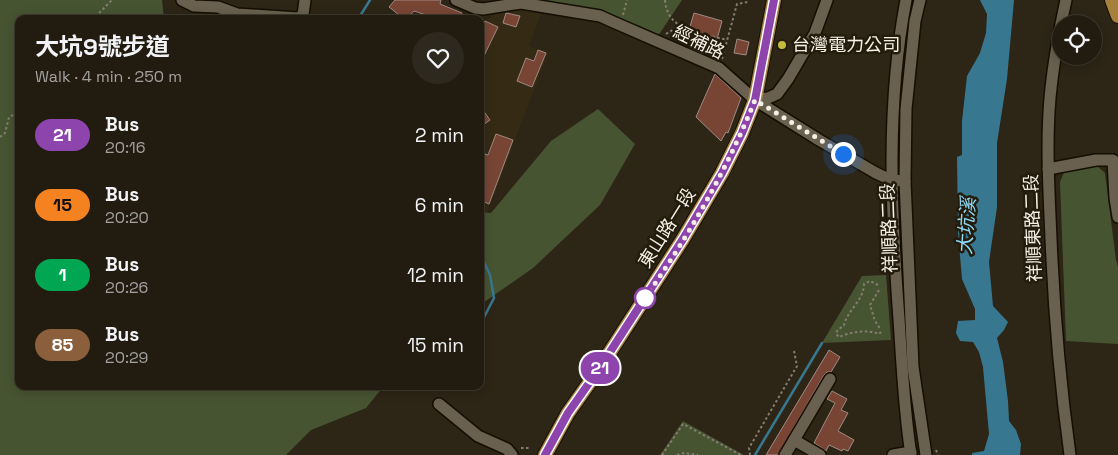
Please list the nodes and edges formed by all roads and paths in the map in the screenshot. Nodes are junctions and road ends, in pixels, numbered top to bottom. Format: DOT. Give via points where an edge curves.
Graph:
graph roads {
  1 [pos="112,0"];
  2 [pos="182,0"];
  3 [pos="305,0"];
  4 [pos="456,0"];
  5 [pos="627,0"];
  6 [pos="665,0"];
  7 [pos="774,0"];
  8 [pos="827,0"];
  9 [pos="906,0"];
  10 [pos="920,0"];
  11 [pos="1066,0"];
  12 [pos="1112,0"];
  13 [pos="748,2"];
  14 [pos="626,7"];
  15 [pos="96,15"];
  16 [pos="253,15"];
  17 [pos="303,15"];
  18 [pos="1118,16"];
  19 [pos="679,26"];
  20 [pos="727,40"];
  21 [pos="660,42"];
  22 [pos="719,68"];
  23 [pos="755,100"];
  24 [pos="15,114"];
  25 [pos="0,137"];
  26 [pos="1048,169"];
  27 [pos="892,180"];
  28 [pos="905,181"];
  29 [pos="1116,197"];
  30 [pos="1118,217"];
  31 [pos="878,285"];
  32 [pos="879,290"];
  33 [pos="794,351"];
  34 [pos="830,379"];
  35 [pos="439,404"];
  36 [pos="794,440"];
  37 [pos="521,448"];
  38 [pos="529,448"];
  39 [pos="931,452"];
  40 [pos="911,453"];
  41 [pos="512,455"];
  42 [pos="545,455"];
  43 [pos="662,455"];
  44 [pos="677,455"];
  45 [pos="698,455"];
  46 [pos="741,455"];
  47 [pos="750,455"];
  48 [pos="786,455"];
  49 [pos="820,455"];
  50 [pos="893,455"];
  51 [pos="938,455"];
  52 [pos="1070,455"];
  1 -- 15 [label="path"];
  2 -- 16 [label="street" via="194,6 218,7"];
  3 -- 17 [label="street"];
  4 -- 21 [label="street, 經補路" via="483,9 521,3 600,16"];
  5 -- 14 [label="path"];
  6 -- 19 [label="path" via="671,20"];
  7 -- 23 [label="main road, 東山路一段"];
  8 -- 23 [label="street" via="815,33 788,79 777,94"];
  9 -- 27 [label="street, 祥順路二段" via="894,92"];
  10 -- 28 [label="street, 祥順路二段" via="906,109"];
  11 -- 26 [label="street, 祥順東路二段" via="1050,100"];
  12 -- 18 [label="main road"];
  13 -- 20 [label="path" via="737,4"];
  19 -- 20 [label="path"];
  19 -- 21 [label="path"];
  20 -- 22 [label="path"];
  21 -- 22 [label="street, 經補路"];
  22 -- 23 [label="street, 經補路"];
  23 -- 27 [label="street, 經補路"];
  23 -- 42 [label="main road, 東山路一段" via="722,173 683,239 568,413"];
  24 -- 25 [label="path" via="8,117 5,133"];
  26 -- 29 [label="street" via="1113,160"];
  26 -- 52 [label="street, 祥順東路二段" via="1056,342"];
  27 -- 28 [label="street, 經補路"];
  27 -- 40 [label="street, 祥順路二段" via="903,388"];
  28 -- 39 [label="street, 祥順路二段" via="913,367"];
  29 -- 30 [label="street"];
  31 -- 32 [label="path" via="870,281 864,284 854,309 837,331 839,337 865,331 879,334 881,331 870,305"];
  33 -- 47 [label="path" via="798,366 749,448"];
  34 -- 36 [label="street"];
  35 -- 41 [label="street" via="478,436 508,449"];
  36 -- 48 [label="street"];
  36 -- 49 [label="street"];
  37 -- 38 [label="path"];
  39 -- 51 [label="path"];
  40 -- 50 [label="street"];
  43 -- 46 [label="path" via="683,424"];
  44 -- 45 [label="path"];
}
